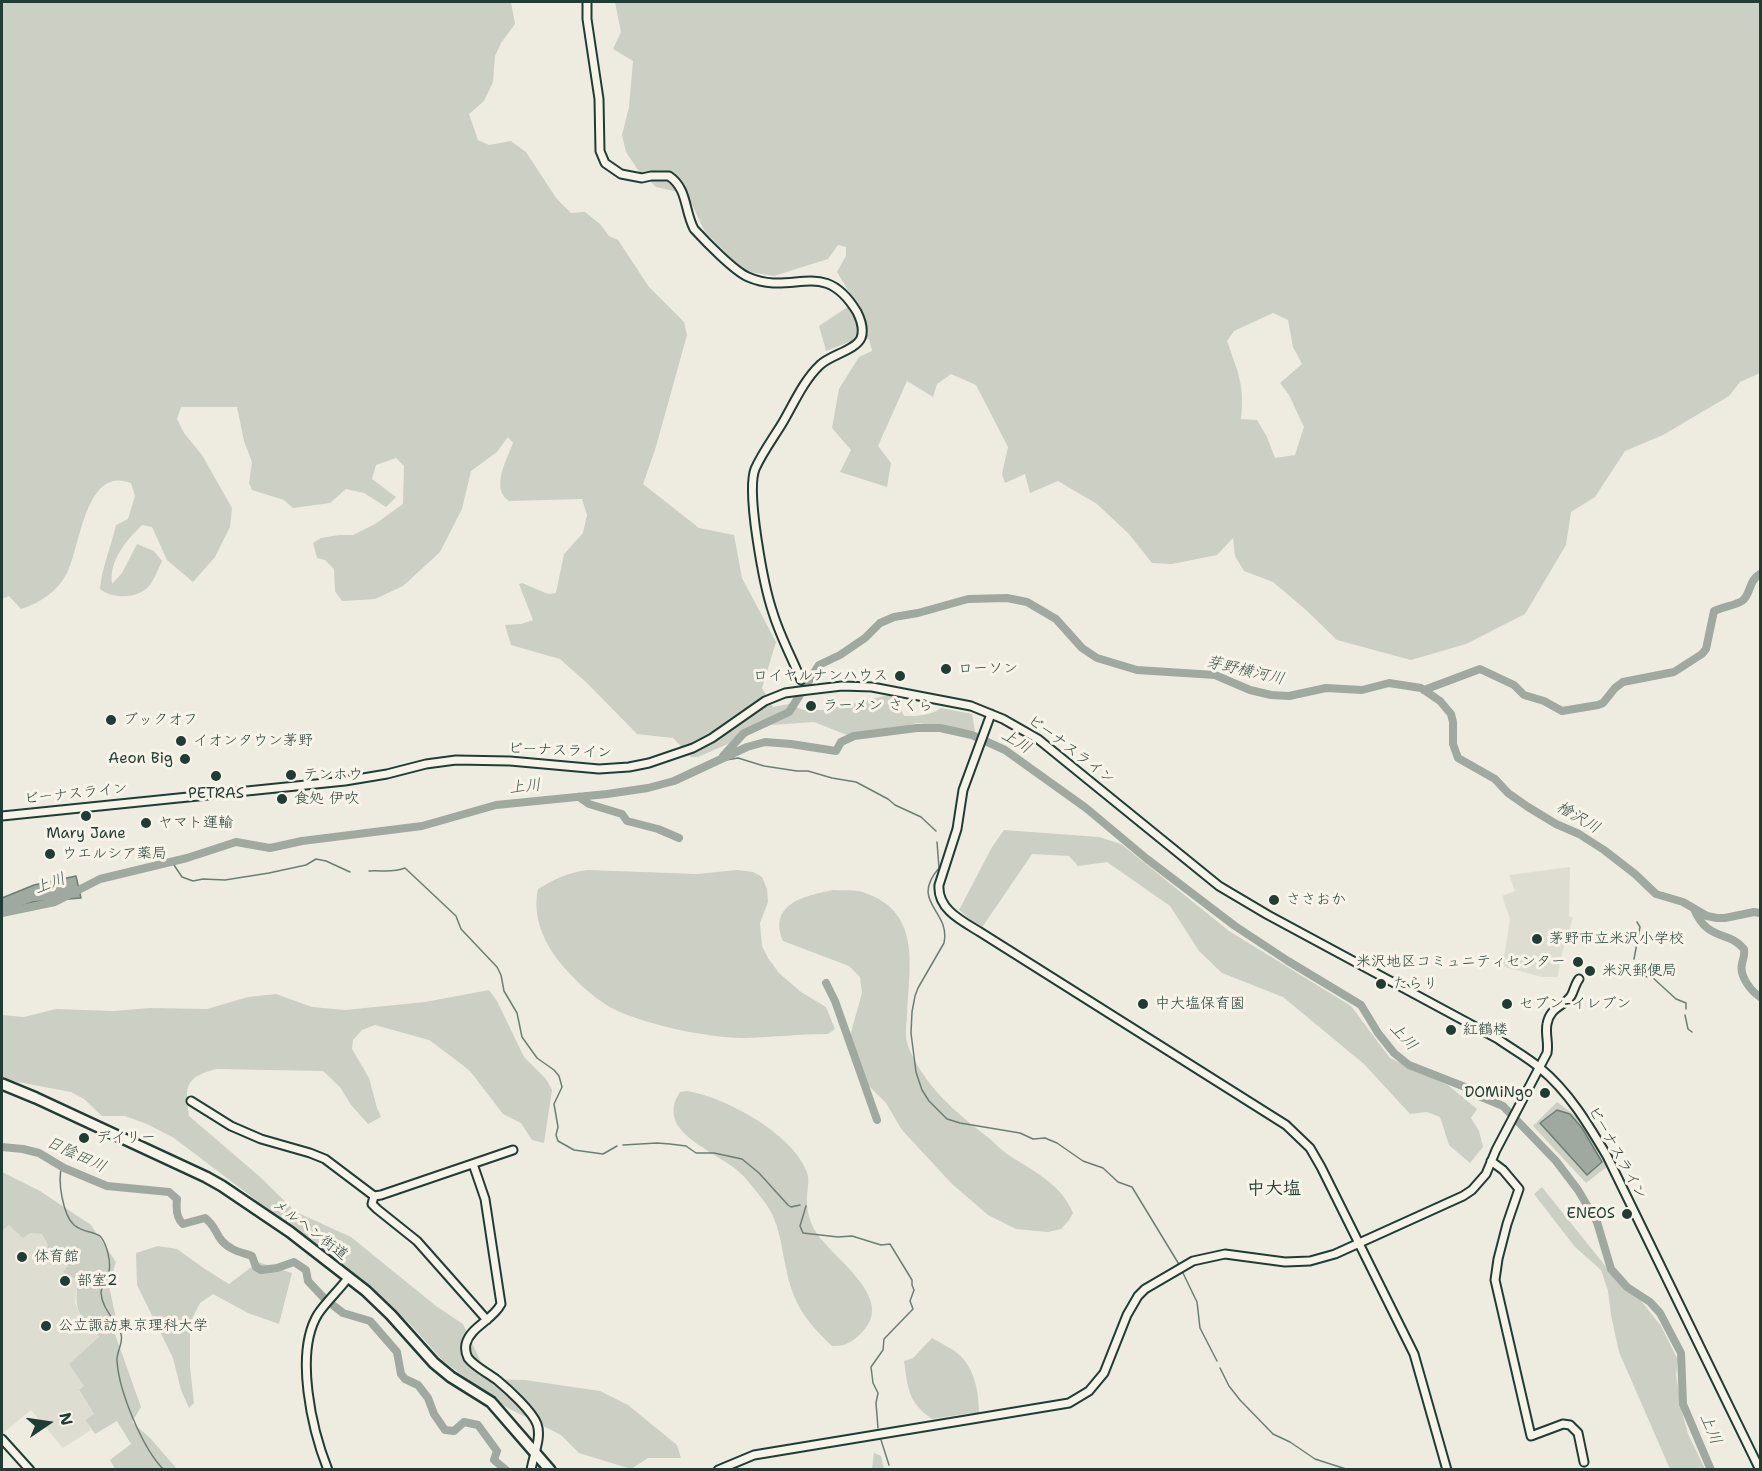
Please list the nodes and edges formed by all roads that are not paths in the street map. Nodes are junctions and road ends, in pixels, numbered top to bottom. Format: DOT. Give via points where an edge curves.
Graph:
graph roads {
  1 [pos="584,2"];
  2 [pos="801,680"];
  3 [pos="990,717"];
  4 [pos="2,816"];
  5 [pos="1578,979"];
  6 [pos="1540,1067"];
  7 [pos="2,1084"];
  8 [pos="191,1101"];
  9 [pos="513,1150"];
  10 [pos="1491,1161"];
  11 [pos="473,1164"];
  12 [pos="374,1196"];
  13 [pos="1358,1243"];
  14 [pos="348,1278"];
  15 [pos="487,1320"];
  16 [pos="2,1440"];
  17 [pos="534,1453"];
  18 [pos="1584,1462"];
  19 [pos="30,1470"];
  20 [pos="328,1470"];
  21 [pos="531,1470"];
  22 [pos="550,1470"];
  23 [pos="718,1470"];
  24 [pos="1447,1470"];
  25 [pos="1760,1470"];
  1 -- 2 [label="street" via="599,99 600,151 605,163 621,174 642,178 669,176 682,188 694,229 747,277 772,283 823,281 843,293 861,321 861,340 825,360 811,374 755,470 753,505 768,597"];
  3 -- 4 [label="street, ビーナスライン" via="971,706 887,689 842,686 785,693 765,701 693,748 629,767 446,761 345,781"];
  3 -- 6 [label="street, ビーナスライン" via="1038,739 1219,886 1498,1039"];
  3 -- 13 [label="street" via="963,790 957,829 939,885 942,904 953,915 1286,1125 1310,1148"];
  5 -- 6 [label="street" via="1571,995 1552,1011 1547,1021 1549,1042"];
  6 -- 10 [label="street"];
  6 -- 25 [label="street, ビーナスライン" via="1565,1092 1607,1156"];
  7 -- 14 [label="highway, メルヘン街道" via="222,1186"];
  8 -- 12 [label="street" via="251,1135 326,1159"];
  9 -- 11 [label="street"];
  10 -- 13 [label="street" via="1472,1190"];
  10 -- 18 [label="street" via="1520,1189 1507,1224 1495,1280 1531,1436 1570,1425 1578,1433"];
  11 -- 12 [label="street"];
  11 -- 15 [label="street" via="485,1199 501,1304"];
  12 -- 15 [label="street" via="372,1204 417,1241"];
  13 -- 23 [label="street" via="1310,1261 1285,1262 1225,1254 1193,1261 1138,1296 1097,1384 1069,1403 754,1455"];
  13 -- 24 [label="street" via="1413,1353"];
  14 -- 17 [label="highway, メルヘン街道" via="380,1302 434,1363 491,1402"];
  14 -- 20 [label="street" via="318,1314 309,1340 311,1415"];
  15 -- 17 [label="street" via="471,1335 466,1344 467,1356 529,1412 538,1432"];
  16 -- 19 [label="street"];
  17 -- 21 [label="street"];
  17 -- 22 [label="highway, メルヘン街道"];
}
